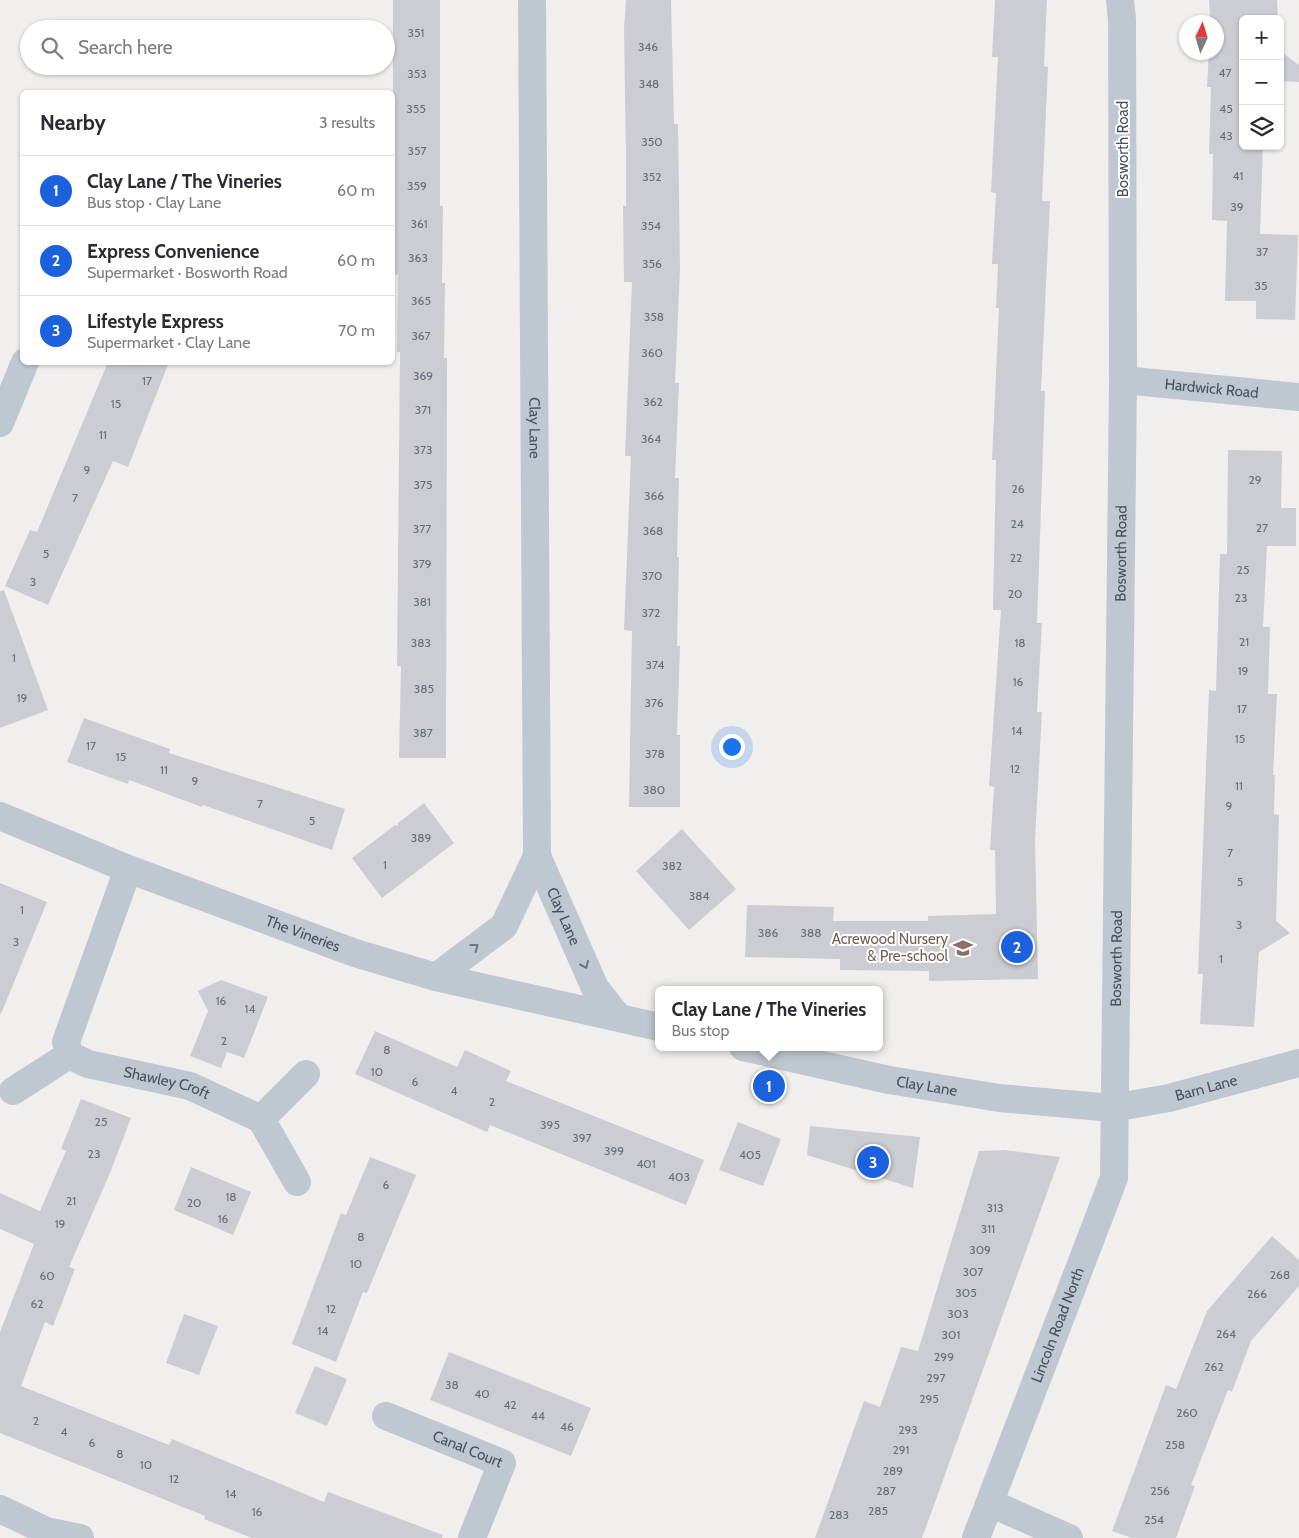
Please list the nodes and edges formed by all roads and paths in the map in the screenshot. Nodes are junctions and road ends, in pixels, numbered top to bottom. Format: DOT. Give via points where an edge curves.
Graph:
graph roads {
  1 [pos="532,0"];
  2 [pos="1120,0"];
  3 [pos="24,365"];
  4 [pos="1123,380"];
  5 [pos="1299,397"];
  6 [pos="0,423"];
  7 [pos="0,816"];
  8 [pos="537,856"];
  9 [pos="128,870"];
  10 [pos="436,977"];
  11 [pos="618,1017"];
  12 [pos="655,1026"];
  13 [pos="761,1051"];
  14 [pos="69,1055"];
  15 [pos="1299,1063"];
  16 [pos="306,1074"];
  17 [pos="13,1091"];
  18 [pos="1113,1108"];
  19 [pos="261,1119"];
  20 [pos="297,1182"];
  21 [pos="386,1416"];
  22 [pos="990,1503"];
  23 [pos="0,1508"];
  24 [pos="80,1538"];
  25 [pos="472,1538"];
  26 [pos="976,1538"];
  27 [pos="1069,1538"];
  1 -- 8 [label="street, Clay Lane"];
  2 -- 4 [label="street, Bosworth Road"];
  3 -- 6 [label="street"];
  4 -- 5 [label="street, Hardwick Road"];
  4 -- 18 [label="street, Bosworth Road"];
  7 -- 9 [label="street, The Vineries"];
  10 -- 8 [label="street, Clay Lane, one-way" via="504,926"];
  8 -- 11 [label="street, Clay Lane, one-way" via="595,988"];
  9 -- 10 [label="street, The Vineries" via="355,953"];
  9 -- 14 [label="street" via="66,1042"];
  10 -- 11 [label="street, The Vineries"];
  11 -- 12 [label="street"];
  13 -- 18 [label="street, Clay Lane" via="889,1080 999,1098"];
  14 -- 17 [label="street"];
  14 -- 19 [label="street, Shawley Croft" via="88,1064 190,1086"];
  15 -- 18 [label="street, Barn Lane" via="1169,1098"];
  16 -- 19 [label="street"];
  18 -- 22 [label="street, Lincoln Road North" via="1114,1178"];
  19 -- 20 [label="street"];
  21 -- 25 [label="street, Canal Court" via="502,1463"];
  22 -- 26 [label="street, Lincoln Road North"];
  22 -- 27 [label="street"];
  23 -- 24 [label="street" via="46,1531"];
}
